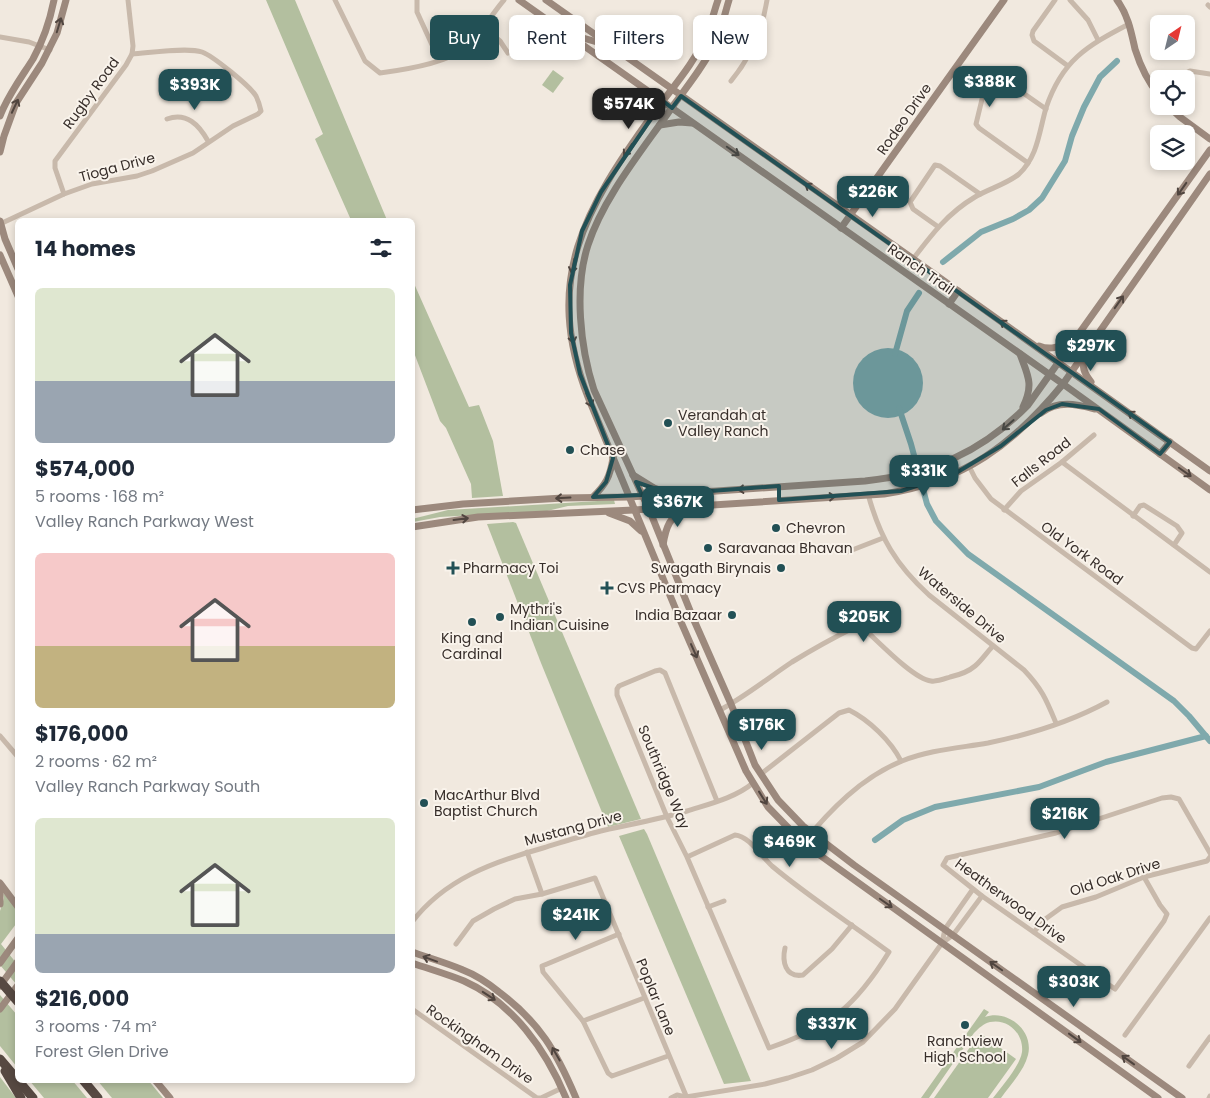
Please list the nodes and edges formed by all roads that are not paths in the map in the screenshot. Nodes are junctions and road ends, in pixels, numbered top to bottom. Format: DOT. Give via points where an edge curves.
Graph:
graph roads {
  1 [pos="54,0"];
  2 [pos="66,0"];
  3 [pos="128,0"];
  4 [pos="335,0"];
  5 [pos="417,0"];
  6 [pos="504,0"];
  7 [pos="519,0"];
  8 [pos="546,0"];
  9 [pos="718,0"];
  10 [pos="729,0"];
  11 [pos="767,0"];
  12 [pos="1004,0"];
  13 [pos="1055,0"];
  14 [pos="1070,0"];
  15 [pos="1117,0"];
  16 [pos="493,15"];
  17 [pos="541,15"];
  18 [pos="1131,28"];
  19 [pos="595,34"];
  20 [pos="0,37"];
  21 [pos="430,40"];
  22 [pos="499,40"];
  23 [pos="1098,40"];
  24 [pos="40,46"];
  25 [pos="585,46"];
  26 [pos="50,50"];
  27 [pos="508,53"];
  28 [pos="132,54"];
  29 [pos="439,60"];
  30 [pos="631,60"];
  31 [pos="1068,66"];
  32 [pos="1195,72"];
  33 [pos="1210,74"];
  34 [pos="1150,80"];
  35 [pos="730,81"];
  36 [pos="644,88"];
  37 [pos="672,89"];
  38 [pos="681,96"];
  39 [pos="663,101"];
  40 [pos="672,108"];
  41 [pos="1046,109"];
  42 [pos="1178,115"];
  43 [pos="0,116"];
  44 [pos="652,116"];
  45 [pos="167,119"];
  46 [pos="693,123"];
  47 [pos="660,125"];
  48 [pos="1210,139"];
  49 [pos="208,141"];
  50 [pos="1210,150"];
  51 [pos="0,152"];
  52 [pos="1028,163"];
  53 [pos="1210,174"];
  54 [pos="64,194"];
  55 [pos="980,194"];
  56 [pos="851,216"];
  57 [pos="587,220"];
  58 [pos="0,222"];
  59 [pos="597,224"];
  60 [pos="937,226"];
  61 [pos="841,228"];
  62 [pos="0,256"];
  63 [pos="913,259"];
  64 [pos="15,264"];
  65 [pos="15,267"];
  66 [pos="6,268"];
  67 [pos="15,289"];
  68 [pos="958,291"];
  69 [pos="949,304"];
  70 [pos="1078,337"];
  71 [pos="1028,341"];
  72 [pos="1087,348"];
  73 [pos="585,352"];
  74 [pos="1020,353"];
  75 [pos="575,354"];
  76 [pos="1059,363"];
  77 [pos="1072,371"];
  78 [pos="1051,375"];
  79 [pos="1063,384"];
  80 [pos="1097,390"];
  81 [pos="1099,410"];
  82 [pos="1021,413"];
  83 [pos="1029,422"];
  84 [pos="1094,435"];
  85 [pos="1170,442"];
  86 [pos="1160,454"];
  87 [pos="613,458"];
  88 [pos="1062,462"];
  89 [pos="969,466"];
  90 [pos="1210,471"];
  91 [pos="632,475"];
  92 [pos="779,486"];
  93 [pos="1210,490"];
  94 [pos="670,494"];
  95 [pos="868,494"];
  96 [pos="642,496"];
  97 [pos="629,497"];
  98 [pos="592,498"];
  99 [pos="779,500"];
  100 [pos="685,506"];
  101 [pos="648,508"];
  102 [pos="415,510"];
  103 [pos="634,510"];
  104 [pos="1004,510"];
  105 [pos="604,511"];
  106 [pos="1133,516"];
  107 [pos="415,526"];
  108 [pos="644,534"];
  109 [pos="883,538"];
  110 [pos="663,545"];
  111 [pos="1174,545"];
  112 [pos="847,552"];
  113 [pos="1210,572"];
  114 [pos="693,618"];
  115 [pos="681,622"];
  116 [pos="1210,631"];
  117 [pos="994,646"];
  118 [pos="1107,702"];
  119 [pos="731,704"];
  120 [pos="720,710"];
  121 [pos="1056,723"];
  122 [pos="0,736"];
  123 [pos="15,754"];
  124 [pos="901,761"];
  125 [pos="761,774"];
  126 [pos="753,783"];
  127 [pos="717,801"];
  128 [pos="667,817"];
  129 [pos="812,833"];
  130 [pos="803,843"];
  131 [pos="527,852"];
  132 [pos="1210,852"];
  133 [pos="687,857"];
  134 [pos="1210,857"];
  135 [pos="1144,877"];
  136 [pos="0,883"];
  137 [pos="973,889"];
  138 [pos="3,890"];
  139 [pos="542,894"];
  140 [pos="15,895"];
  141 [pos="982,896"];
  142 [pos="724,901"];
  143 [pos="15,903"];
  144 [pos="0,904"];
  145 [pos="708,907"];
  146 [pos="960,908"];
  147 [pos="969,914"];
  148 [pos="1210,918"];
  149 [pos="415,919"];
  150 [pos="852,925"];
  151 [pos="945,930"];
  152 [pos="1034,932"];
  153 [pos="619,934"];
  154 [pos="953,935"];
  155 [pos="15,942"];
  156 [pos="942,943"];
  157 [pos="456,944"];
  158 [pos="785,948"];
  159 [pos="415,953"];
  160 [pos="0,963"];
  161 [pos="415,964"];
  162 [pos="15,965"];
  163 [pos="0,981"];
  164 [pos="0,986"];
  165 [pos="15,989"];
  166 [pos="15,998"];
  167 [pos="644,998"];
  168 [pos="0,1009"];
  169 [pos="1060,1010"];
  170 [pos="415,1011"];
  171 [pos="528,1016"];
  172 [pos="583,1021"];
  173 [pos="1051,1021"];
  174 [pos="520,1023"];
  175 [pos="1125,1036"];
  176 [pos="1210,1037"];
  177 [pos="668,1056"];
  178 [pos="0,1061"];
  179 [pos="1189,1066"];
  180 [pos="1144,1071"];
  181 [pos="15,1078"];
  182 [pos="1136,1082"];
  183 [pos="20,1083"];
  184 [pos="86,1083"];
  185 [pos="158,1083"];
  186 [pos="562,1088"];
  187 [pos="21,1098"];
  188 [pos="33,1098"];
  189 [pos="98,1098"];
  190 [pos="170,1098"];
  191 [pos="566,1098"];
  192 [pos="576,1098"];
  193 [pos="671,1098"];
  194 [pos="686,1098"];
  195 [pos="1158,1098"];
  196 [pos="1182,1098"];
  1 -- 24 [label="main road"];
  26 -- 2 [label="main road, one-way"];
  3 -- 28 [label="street, Rugby Road"];
  4 -- 29 [label="street" via="365,61 380,73 407,70"];
  5 -- 21 [label="street" via="417,12"];
  6 -- 16 [label="street"];
  7 -- 17 [label="main road, Ranch Trail"];
  8 -- 19 [label="main road, Ranch Trail"];
  9 -- 37 [label="main road" via="707,33"];
  10 -- 38 [label="main road" via="717,39"];
  11 -- 35 [label="street" via="757,38 745,64"];
  12 -- 56 [label="main road, Rodeo Drive"];
  13 -- 31 [label="street" via="1032,36 1034,41"];
  14 -- 23 [label="street" via="1088,20"];
  15 -- 18 [label="main road"];
  18 -- 23 [label="street"];
  18 -- 34 [label="main road" via="1136,50"];
  20 -- 24 [label="street"];
  22 -- 27 [label="street"];
  23 -- 31 [label="street"];
  24 -- 26 [label="street"];
  24 -- 43 [label="main road"];
  25 -- 36 [label="main road, Ranch Trail"];
  51 -- 26 [label="main road, one-way" via="16,103"];
  28 -- 49 [label="street, Tioga Drive" via="202,52 256,96 262,110 258,114"];
  28 -- 54 [label="street, Rugby Road" via="55,161"];
  30 -- 37 [label="main road, Ranch Trail"];
  31 -- 41 [label="street" via="1058,80"];
  32 -- 33 [label="street"];
  36 -- 39 [label="main road, Ranch Trail"];
  36 -- 44 [label="main road" via="651,101"];
  37 -- 38 [label="main road, Ranch Trail"];
  37 -- 39 [label="main road"];
  38 -- 40 [label="main road"];
  56 -- 38 [label="main road, Ranch Trail, one-way"];
  39 -- 40 [label="main road, Ranch Trail"];
  39 -- 44 [label="main road"];
  40 -- 46 [label="main road, Ranch Trail"];
  40 -- 47 [label="main road"];
  41 -- 52 [label="street" via="1036,148"];
  41 -- 52 [label="street" via="1006,81 988,83 984,90 976,124"];
  42 -- 48 [label="main road"];
  44 -- 57 [label="main road, one-way" via="614,171"];
  45 -- 49 [label="street" via="181,116 191,120"];
  46 -- 47 [label="main road"];
  46 -- 61 [label="main road, Ranch Trail, one-way"];
  47 -- 59 [label="main road" via="611,197"];
  49 -- 54 [label="street, Tioga Drive" via="193,153 152,171 92,184"];
  50 -- 70 [label="main road, one-way"];
  52 -- 55 [label="street" via="1018,175"];
  72 -- 53 [label="main road, one-way"];
  54 -- 58 [label="street, Tioga Drive"];
  55 -- 60 [label="street"];
  55 -- 60 [label="street" via="936,166 910,202 913,209"];
  56 -- 61 [label="main road, Rodeo Drive"];
  56 -- 63 [label="main road, Ranch Trail"];
  57 -- 59 [label="main road"];
  57 -- 75 [label="main road, one-way" via="574,257 570,285 569,313"];
  58 -- 64 [label="main road"];
  59 -- 73 [label="main road" via="581,273"];
  60 -- 63 [label="street"];
  61 -- 69 [label="main road, Ranch Trail"];
  62 -- 66 [label="main road"];
  63 -- 68 [label="main road, Ranch Trail"];
  65 -- 66 [label="main road"];
  66 -- 67 [label="main road"];
  68 -- 69 [label="main road"];
  71 -- 68 [label="main road, Ranch Trail, one-way"];
  69 -- 74 [label="main road, Ranch Trail"];
  70 -- 71 [label="main road" via="1051,349"];
  70 -- 76 [label="main road"];
  71 -- 76 [label="main road, Ranch Trail"];
  72 -- 77 [label="main road"];
  72 -- 80 [label="main road" via="1084,373"];
  73 -- 75 [label="main road"];
  73 -- 91 [label="main road" via="594,390"];
  74 -- 78 [label="main road, Ranch Trail"];
  74 -- 82 [label="main road" via="1030,387"];
  75 -- 87 [label="main road, one-way" via="584,388"];
  76 -- 77 [label="main road, Ranch Trail"];
  76 -- 78 [label="main road"];
  77 -- 79 [label="main road"];
  77 -- 80 [label="main road, Ranch Trail"];
  78 -- 79 [label="main road, Ranch Trail"];
  78 -- 82 [label="main road"];
  79 -- 81 [label="main road, Ranch Trail"];
  79 -- 83 [label="main road"];
  85 -- 80 [label="main road, Ranch Trail, one-way"];
  81 -- 83 [label="main road" via="1062,404"];
  81 -- 86 [label="main road, Ranch Trail"];
  82 -- 92 [label="main road, one-way" via="999,433 935,467 899,477"];
  83 -- 89 [label="main road" via="1001,446"];
  84 -- 88 [label="street, Falls Road"];
  85 -- 86 [label="main road"];
  85 -- 90 [label="main road, Ranch Trail"];
  86 -- 93 [label="main road, Ranch Trail, one-way"];
  87 -- 97 [label="main road"];
  87 -- 98 [label="main road" via="606,482"];
  88 -- 104 [label="street, Falls Road" via="1021,491"];
  88 -- 106 [label="street"];
  89 -- 95 [label="main road" via="940,480 901,491"];
  89 -- 104 [label="street, Old York Road" via="984,491"];
  91 -- 94 [label="main road"];
  91 -- 96 [label="main road"];
  92 -- 94 [label="main road, one-way"];
  92 -- 99 [label="main road"];
  94 -- 96 [label="main road"];
  99 -- 95 [label="main road, one-way"];
  95 -- 109 [label="street, Waterside Drive"];
  96 -- 97 [label="main road"];
  96 -- 101 [label="main road"];
  97 -- 98 [label="main road"];
  97 -- 103 [label="main road"];
  98 -- 102 [label="main road, one-way"];
  99 -- 100 [label="main road"];
  100 -- 101 [label="main road"];
  100 -- 110 [label="main road" via="670,520"];
  101 -- 103 [label="main road"];
  101 -- 110 [label="main road"];
  103 -- 105 [label="main road"];
  103 -- 108 [label="main road"];
  104 -- 116 [label="street, Old York Road" via="1192,648 1196,649"];
  107 -- 105 [label="main road, one-way" via="478,517"];
  105 -- 108 [label="main road" via="630,521"];
  106 -- 111 [label="street"];
  106 -- 111 [label="street" via="1144,505 1177,526 1182,533"];
  108 -- 115 [label="main road"];
  109 -- 112 [label="street"];
  109 -- 117 [label="street, Waterside Drive" via="897,562 915,582"];
  110 -- 114 [label="main road"];
  111 -- 113 [label="street"];
  114 -- 115 [label="main road"];
  114 -- 119 [label="main road"];
  115 -- 120 [label="main road, one-way"];
  117 -- 119 [label="street" via="974,667 960,675 929,681 857,626 791,663"];
  117 -- 121 [label="street, Waterside Drive" via="1044,693"];
  118 -- 121 [label="street"];
  119 -- 120 [label="street"];
  119 -- 125 [label="main road"];
  120 -- 126 [label="main road"];
  121 -- 124 [label="street" via="1016,737"];
  122 -- 123 [label="street"];
  124 -- 125 [label="street" via="888,742 848,710 839,713"];
  124 -- 129 [label="street" via="841,801"];
  125 -- 129 [label="main road" via="778,800"];
  126 -- 127 [label="street, Mustang Drive"];
  126 -- 130 [label="main road, one-way" via="768,807"];
  127 -- 128 [label="street, Mustang Drive"];
  127 -- 128 [label="street, Southridge Way" via="664,673 655,671 621,684 617,692"];
  128 -- 131 [label="street, Mustang Drive" via="603,830"];
  128 -- 133 [label="street, Southridge Way"];
  129 -- 130 [label="street"];
  129 -- 151 [label="main road"];
  130 -- 156 [label="main road, one-way"];
  131 -- 139 [label="street"];
  131 -- 149 [label="street, Mustang Drive" via="462,878"];
  132 -- 137 [label="street, Heatherwood Drive" via="1179,799 1162,798 1056,833 947,858 943,865"];
  133 -- 145 [label="street, Southridge Way"];
  133 -- 150 [label="street" via="735,834 741,835 791,882"];
  134 -- 135 [label="street, Old Oak Drive" via="1208,861"];
  135 -- 152 [label="street, Old Oak Drive" via="1062,907"];
  135 -- 152 [label="street, Heatherwood Drive" via="1167,914 1115,989"];
  136 -- 138 [label="main road"];
  137 -- 141 [label="street, Heatherwood Drive"];
  137 -- 146 [label="street"];
  138 -- 140 [label="main road"];
  138 -- 143 [label="main road"];
  138 -- 144 [label="main road"];
  139 -- 153 [label="street, Poplar Lane" via="595,878"];
  139 -- 157 [label="street" via="515,899 473,921"];
  141 -- 147 [label="street"];
  141 -- 152 [label="street, Heatherwood Drive"];
  142 -- 145 [label="street"];
  145 -- 150 [label="street, Southridge Way" via="769,1048 800,1038 840,1013 868,983 889,952"];
  146 -- 147 [label="street"];
  146 -- 151 [label="street"];
  147 -- 154 [label="street"];
  148 -- 175 [label="street"];
  150 -- 158 [label="street" via="832,949 803,975 791,974 783,957"];
  151 -- 154 [label="main road"];
  151 -- 156 [label="street"];
  153 -- 167 [label="street, Poplar Lane"];
  153 -- 172 [label="street" via="542,966 543,972"];
  154 -- 156 [label="street"];
  169 -- 154 [label="main road, one-way"];
  155 -- 160 [label="main road"];
  156 -- 173 [label="main road"];
  156 -- 194 [label="street" via="889,1016 863,1042 837,1058 788,1078"];
  171 -- 159 [label="main road, one-way" via="468,972"];
  161 -- 174 [label="main road, one-way" via="465,982 500,1003"];
  162 -- 164 [label="main road"];
  163 -- 166 [label="highway"];
  165 -- 168 [label="main road"];
  167 -- 172 [label="street"];
  167 -- 177 [label="street, Poplar Lane"];
  169 -- 173 [label="main road"];
  180 -- 169 [label="main road, one-way"];
  170 -- 186 [label="street, Rockingham Drive" via="537,1098"];
  171 -- 174 [label="main road"];
  192 -- 171 [label="main road, one-way" via="555,1052"];
  172 -- 177 [label="street" via="612,1076"];
  173 -- 182 [label="main road, one-way"];
  174 -- 186 [label="main road" via="542,1051"];
  176 -- 179 [label="street"];
  177 -- 194 [label="street, Poplar Lane"];
  178 -- 181 [label="highway"];
  178 -- 187 [label="highway"];
  180 -- 182 [label="main road"];
  180 -- 196 [label="main road"];
  182 -- 195 [label="main road"];
  183 -- 188 [label="highway"];
  184 -- 189 [label="highway"];
  185 -- 190 [label="main road"];
  186 -- 191 [label="main road"];
  193 -- 194 [label="street" via="677,1095"];
}
